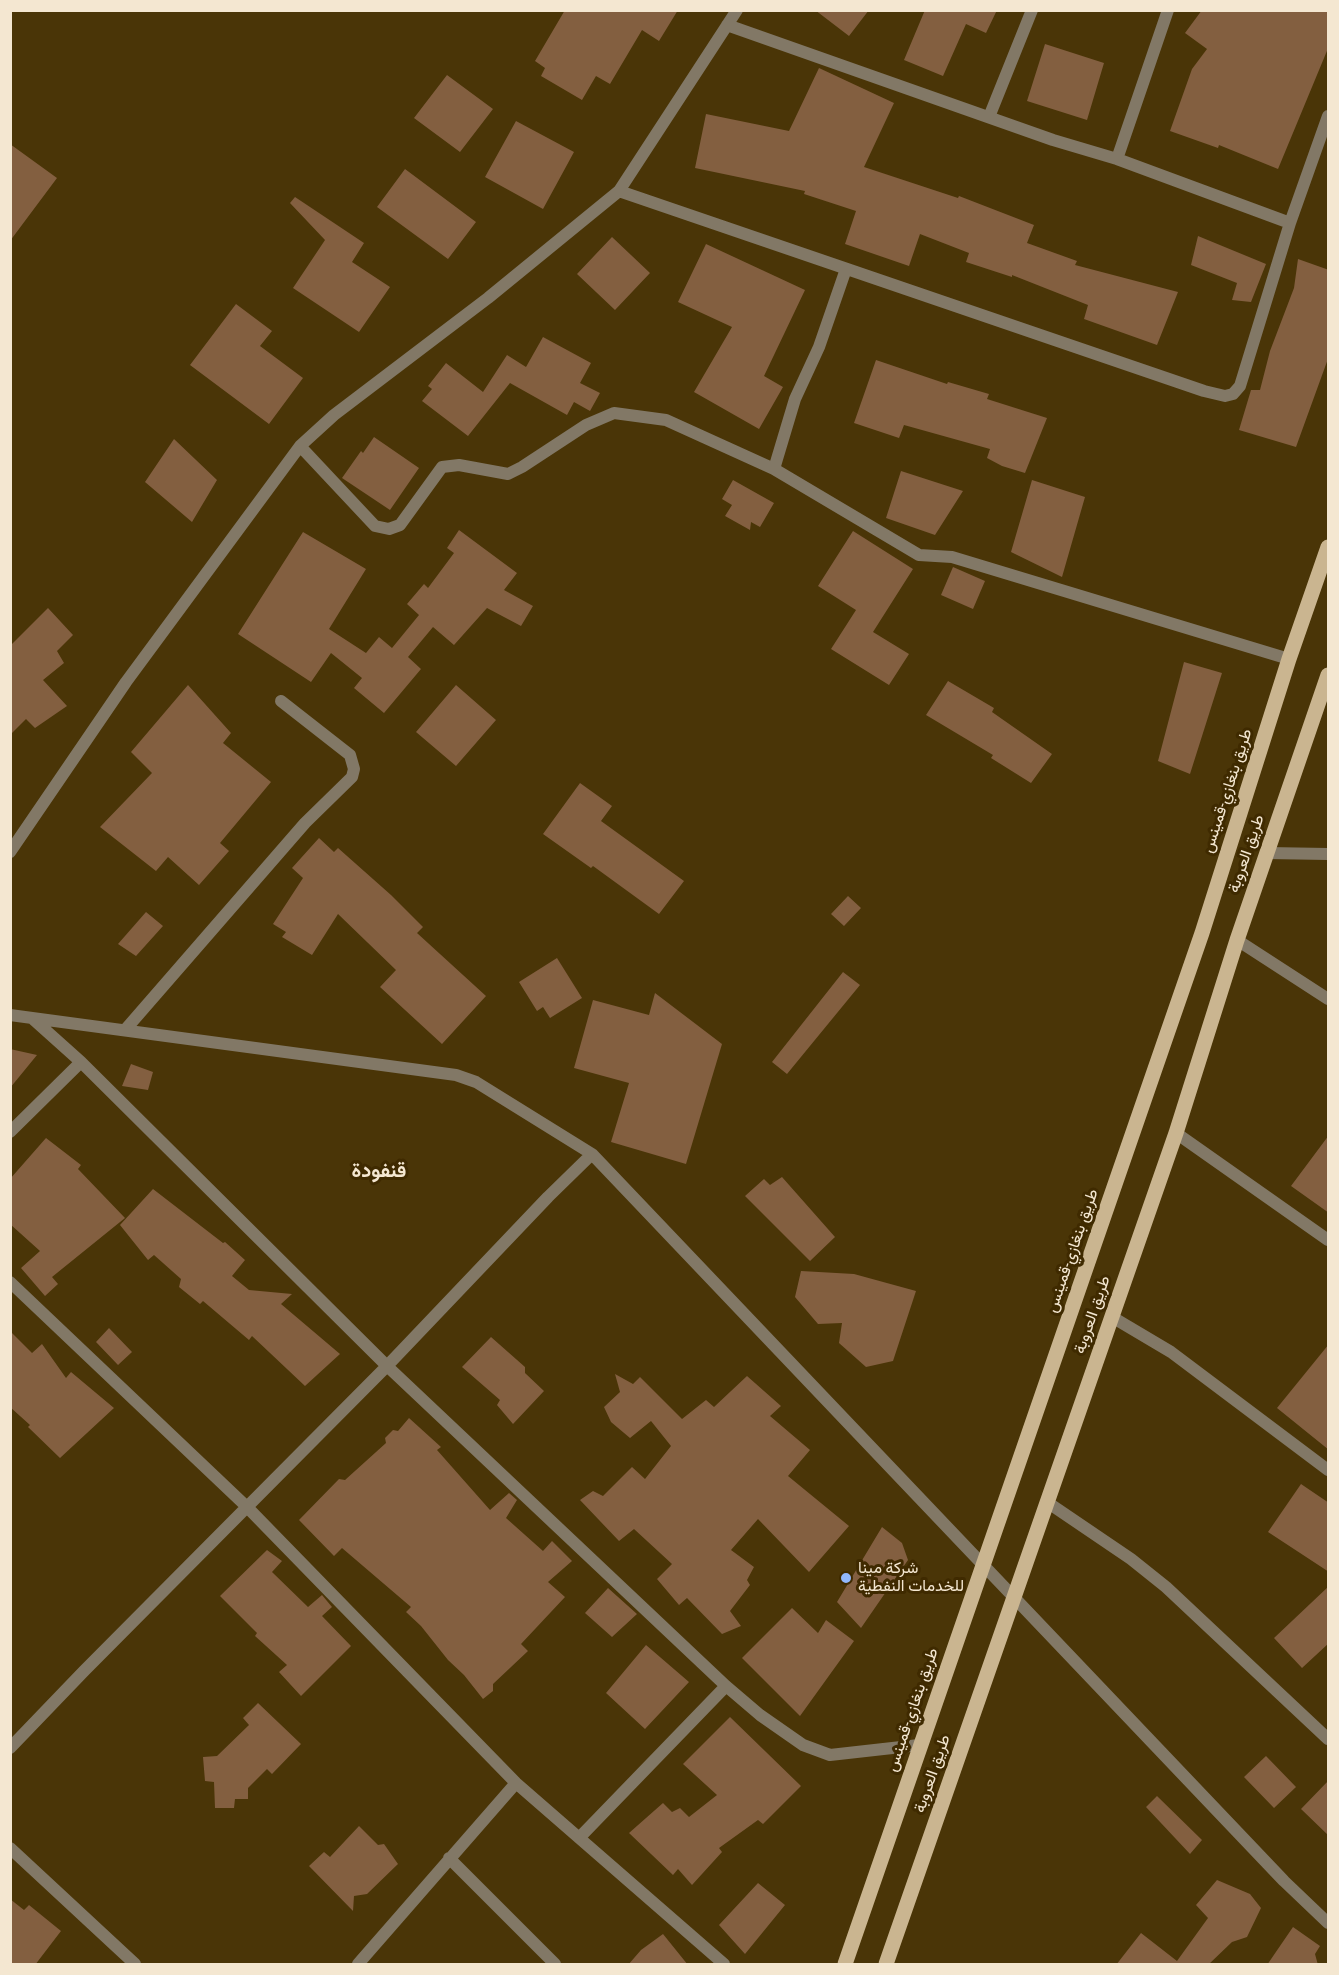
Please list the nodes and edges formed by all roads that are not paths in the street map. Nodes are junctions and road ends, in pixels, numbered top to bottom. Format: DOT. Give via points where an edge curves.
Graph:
graph roads {
  1 [pos="737,10"];
  2 [pos="1032,10"];
  3 [pos="1168,10"];
  4 [pos="727,25"];
  5 [pos="1329,116"];
  6 [pos="989,117"];
  7 [pos="1117,159"];
  8 [pos="619,191"];
  9 [pos="1290,223"];
  10 [pos="846,269"];
  11 [pos="300,446"];
  12 [pos="774,469"];
  13 [pos="1329,547"];
  14 [pos="1289,659"];
  15 [pos="1329,675"];
  16 [pos="281,702"];
  17 [pos="10,852"];
  18 [pos="1267,853"];
  19 [pos="1329,854"];
  20 [pos="1237,940"];
  21 [pos="1329,999"];
  22 [pos="10,1015"];
  23 [pos="33,1018"];
  24 [pos="125,1030"];
  25 [pos="81,1062"];
  26 [pos="10,1132"];
  27 [pos="1176,1133"];
  28 [pos="592,1154"];
  29 [pos="1329,1240"];
  30 [pos="10,1282"];
  31 [pos="1112,1317"];
  32 [pos="387,1366"];
  33 [pos="1329,1470"];
  34 [pos="1047,1502"];
  35 [pos="247,1507"];
  36 [pos="983,1566"];
  37 [pos="1013,1598"];
  38 [pos="726,1686"];
  39 [pos="1329,1739"];
  40 [pos="919,1745"];
  41 [pos="10,1748"];
  42 [pos="516,1783"];
  43 [pos="579,1838"];
  44 [pos="10,1848"];
  45 [pos="450,1858"];
  46 [pos="1329,1923"];
  47 [pos="135,1965"];
  48 [pos="358,1965"];
  49 [pos="555,1965"];
  50 [pos="724,1965"];
  51 [pos="845,1965"];
  52 [pos="886,1965"];
  1 -- 4 [label="street"];
  2 -- 6 [label="street"];
  3 -- 7 [label="street"];
  4 -- 6 [label="street"];
  4 -- 8 [label="street"];
  5 -- 9 [label="street"];
  6 -- 7 [label="street"];
  7 -- 9 [label="street"];
  8 -- 10 [label="street"];
  8 -- 11 [label="street"];
  9 -- 10 [label="street" via="1240,386 1225,396"];
  10 -- 12 [label="street" via="819,347 795,399"];
  11 -- 12 [label="street" via="375,526 389,529 400,525 442,467 459,465 507,474 586,425 614,413 666,420"];
  11 -- 17 [label="street" via="126,682"];
  12 -- 14 [label="street" via="920,555 952,557"];
  13 -- 14 [label="main road, طريق بنغازي-قمينس"];
  14 -- 36 [label="main road, طريق بنغازي-قمينس" via="1202,933"];
  15 -- 18 [label="main road, طريق العروبة"];
  16 -- 24 [label="street" via="350,755 352,777 305,823"];
  18 -- 19 [label="street"];
  18 -- 20 [label="main road, طريق العروبة"];
  20 -- 21 [label="street"];
  20 -- 27 [label="main road, طريق العروبة"];
  22 -- 23 [label="street"];
  23 -- 24 [label="street"];
  23 -- 25 [label="street"];
  24 -- 28 [label="street" via="456,1075 476,1082"];
  25 -- 26 [label="street"];
  25 -- 32 [label="street"];
  27 -- 29 [label="street"];
  27 -- 31 [label="main road, طريق العروبة"];
  28 -- 32 [label="street"];
  28 -- 36 [label="street"];
  30 -- 35 [label="street"];
  31 -- 33 [label="street" via="1171,1352"];
  31 -- 34 [label="main road, طريق العروبة"];
  32 -- 35 [label="street"];
  32 -- 38 [label="street"];
  34 -- 37 [label="main road, طريق العروبة"];
  34 -- 39 [label="street" via="1166,1587"];
  35 -- 41 [label="street"];
  35 -- 42 [label="street"];
  36 -- 37 [label="street"];
  36 -- 40 [label="main road, طريق بنغازي-قمينس"];
  37 -- 46 [label="street"];
  37 -- 52 [label="main road, طريق العروبة"];
  38 -- 40 [label="street" via="803,1745 830,1755"];
  38 -- 43 [label="street"];
  40 -- 51 [label="main road, طريق بنغازي-قمينس"];
  42 -- 43 [label="street"];
  42 -- 45 [label="street"];
  43 -- 50 [label="street"];
  44 -- 47 [label="street"];
  45 -- 48 [label="street"];
  45 -- 49 [label="street"];
}
